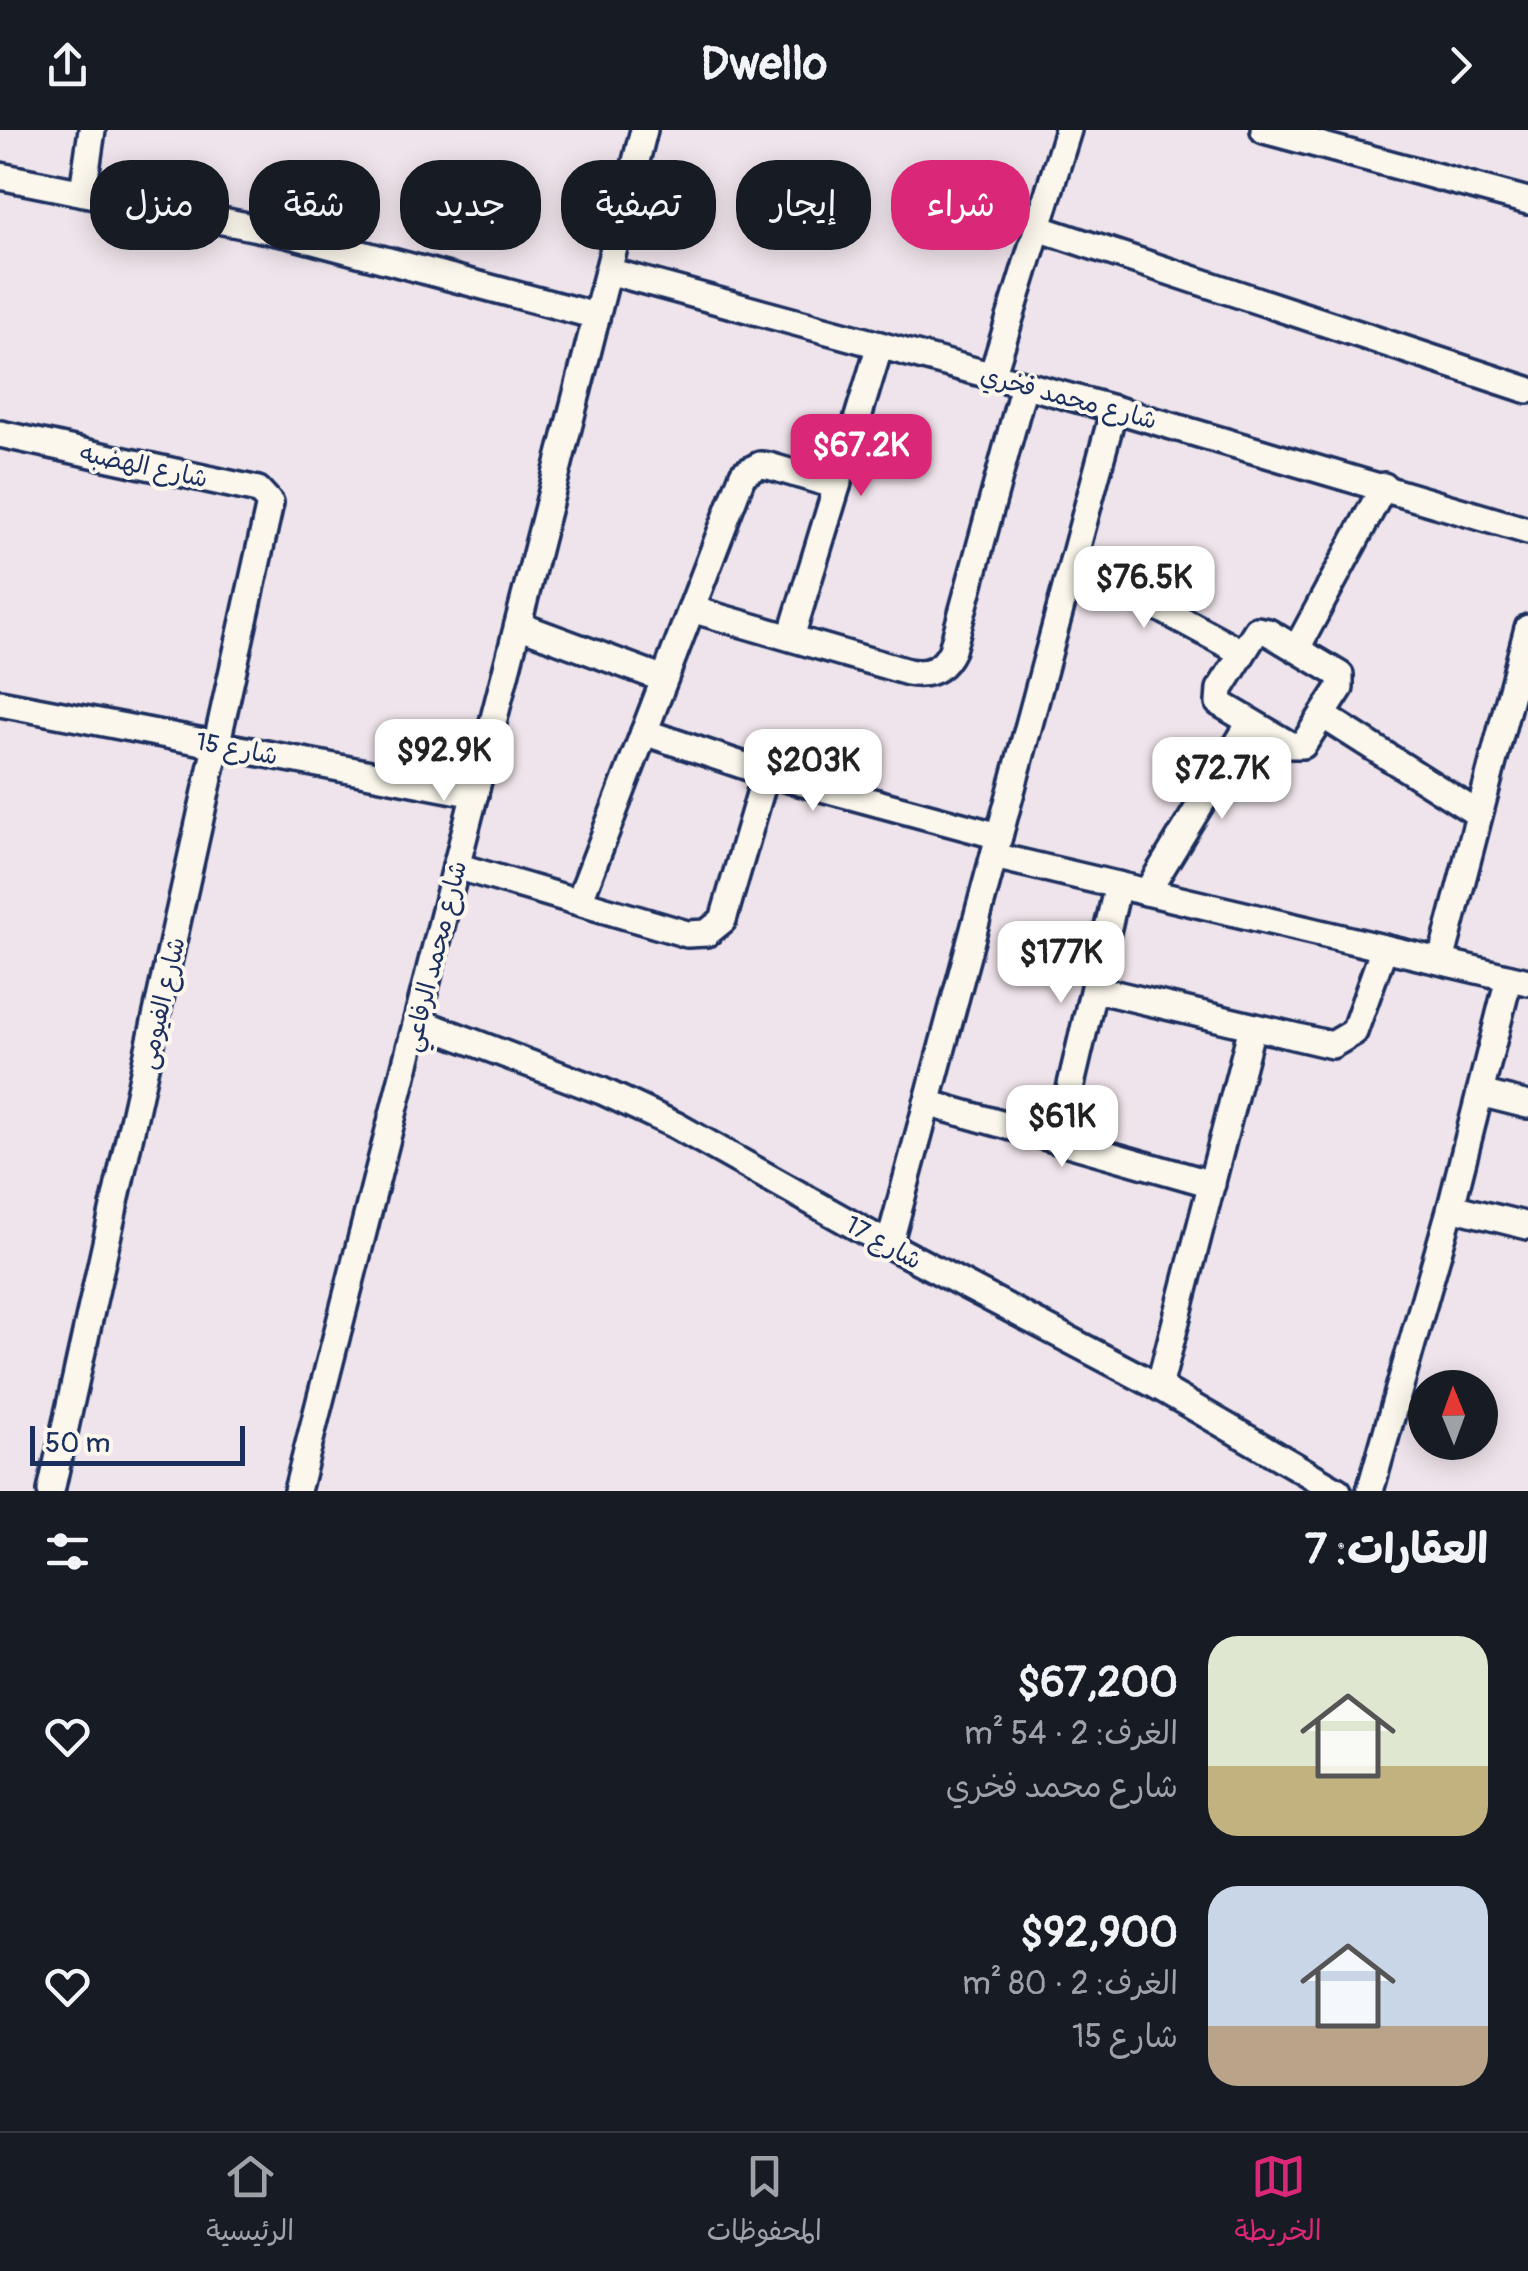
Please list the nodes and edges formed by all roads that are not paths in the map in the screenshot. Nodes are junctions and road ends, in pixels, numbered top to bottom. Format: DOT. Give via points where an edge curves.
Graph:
graph roads {
  1 [pos="92,130"];
  2 [pos="644,130"];
  3 [pos="1068,130"];
  4 [pos="1264,130"];
  5 [pos="0,176"];
  6 [pos="83,191"];
  7 [pos="1528,201"];
  8 [pos="1038,228"];
  9 [pos="608,272"];
  10 [pos="596,316"];
  11 [pos="880,345"];
  12 [pos="992,376"];
  13 [pos="1024,385"];
  14 [pos="1528,390"];
  15 [pos="1114,409"];
  16 [pos="0,434"];
  17 [pos="837,486"];
  18 [pos="1384,486"];
  19 [pos="269,514"];
  20 [pos="1528,530"];
  21 [pos="1073,561"];
  22 [pos="691,608"];
  23 [pos="518,625"];
  24 [pos="1528,628"];
  25 [pos="790,637"];
  26 [pos="1297,648"];
  27 [pos="1241,652"];
  28 [pos="664,679"];
  29 [pos="0,703"];
  30 [pos="1324,716"];
  31 [pos="1250,723"];
  32 [pos="644,732"];
  33 [pos="219,745"];
  34 [pos="766,774"];
  35 [pos="475,794"];
  36 [pos="1478,814"];
  37 [pos="996,846"];
  38 [pos="456,866"];
  39 [pos="1118,886"];
  40 [pos="1147,892"];
  41 [pos="579,902"];
  42 [pos="1384,948"];
  43 [pos="1441,962"];
  44 [pos="1519,980"];
  45 [pos="1094,989"];
  46 [pos="417,1021"];
  47 [pos="1252,1027"];
  48 [pos="1480,1093"];
  49 [pos="927,1103"];
  50 [pos="1528,1105"];
  51 [pos="1058,1140"];
  52 [pos="1212,1184"];
  53 [pos="1451,1207"];
  54 [pos="1528,1226"];
  55 [pos="889,1245"];
  56 [pos="1159,1386"];
  57 [pos="50,1491"];
  58 [pos="297,1491"];
  59 [pos="1338,1491"];
  60 [pos="1370,1491"];
  1 -- 6 [label="street"];
  2 -- 9 [label="street, شارع محمد الرفاعي"];
  3 -- 8 [label="street"];
  4 -- 7 [label="street"];
  5 -- 6 [label="street"];
  6 -- 10 [label="street" via="287,234"];
  8 -- 12 [label="street"];
  8 -- 14 [label="street"];
  9 -- 10 [label="street, شارع محمد الرفاعي"];
  9 -- 11 [label="street, شارع محمد فخري"];
  10 -- 23 [label="street, شارع محمد الرفاعي"];
  11 -- 12 [label="street, شارع محمد فخري"];
  11 -- 17 [label="street"];
  12 -- 13 [label="street, شارع محمد فخري"];
  13 -- 15 [label="street, شارع محمد فخري"];
  13 -- 25 [label="street" via="947,660 918,674"];
  15 -- 18 [label="street, شارع محمد فخري"];
  15 -- 21 [label="street"];
  16 -- 19 [label="street, شارع الهضبه" via="258,490 268,497"];
  17 -- 22 [label="street" via="769,466 743,474"];
  17 -- 25 [label="street"];
  18 -- 20 [label="street, شارع محمد فخري"];
  18 -- 26 [label="street"];
  19 -- 33 [label="street, شارع الفيومى"];
  21 -- 27 [label="street"];
  21 -- 37 [label="street"];
  22 -- 25 [label="street"];
  22 -- 28 [label="street"];
  23 -- 28 [label="street"];
  23 -- 35 [label="street, شارع محمد الرفاعي"];
  24 -- 36 [label="street"];
  26 -- 27 [label="street" via="1257,630"];
  26 -- 30 [label="street" via="1340,674"];
  27 -- 31 [label="street" via="1218,695 1223,708"];
  28 -- 32 [label="street"];
  29 -- 33 [label="street, شارع 15"];
  30 -- 31 [label="street" via="1298,746"];
  30 -- 36 [label="street"];
  31 -- 40 [label="street"];
  32 -- 34 [label="street"];
  32 -- 41 [label="street"];
  33 -- 35 [label="street, شارع 15"];
  33 -- 57 [label="street, شارع الفيومى"];
  34 -- 37 [label="street"];
  34 -- 41 [label="street" via="716,928 687,934"];
  35 -- 38 [label="street, شارع محمد الرفاعي"];
  36 -- 43 [label="street"];
  37 -- 39 [label="street"];
  37 -- 49 [label="street"];
  38 -- 41 [label="street"];
  38 -- 46 [label="street, شارع محمد الرفاعي"];
  39 -- 40 [label="street"];
  39 -- 45 [label="street"];
  40 -- 42 [label="street"];
  42 -- 43 [label="street"];
  42 -- 47 [label="street" via="1348,1038 1324,1044"];
  43 -- 44 [label="street"];
  44 -- 48 [label="street"];
  45 -- 47 [label="street"];
  45 -- 51 [label="street"];
  46 -- 55 [label="street, شارع 17" via="675,1125"];
  46 -- 58 [label="street, شارع محمد الرفاعي"];
  47 -- 52 [label="street"];
  48 -- 50 [label="street"];
  48 -- 53 [label="street"];
  49 -- 51 [label="street"];
  49 -- 55 [label="street"];
  51 -- 52 [label="street"];
  52 -- 56 [label="street"];
  53 -- 54 [label="street"];
  53 -- 60 [label="street"];
  55 -- 56 [label="street, شارع 17"];
  56 -- 59 [label="street, شارع 17"];
}
